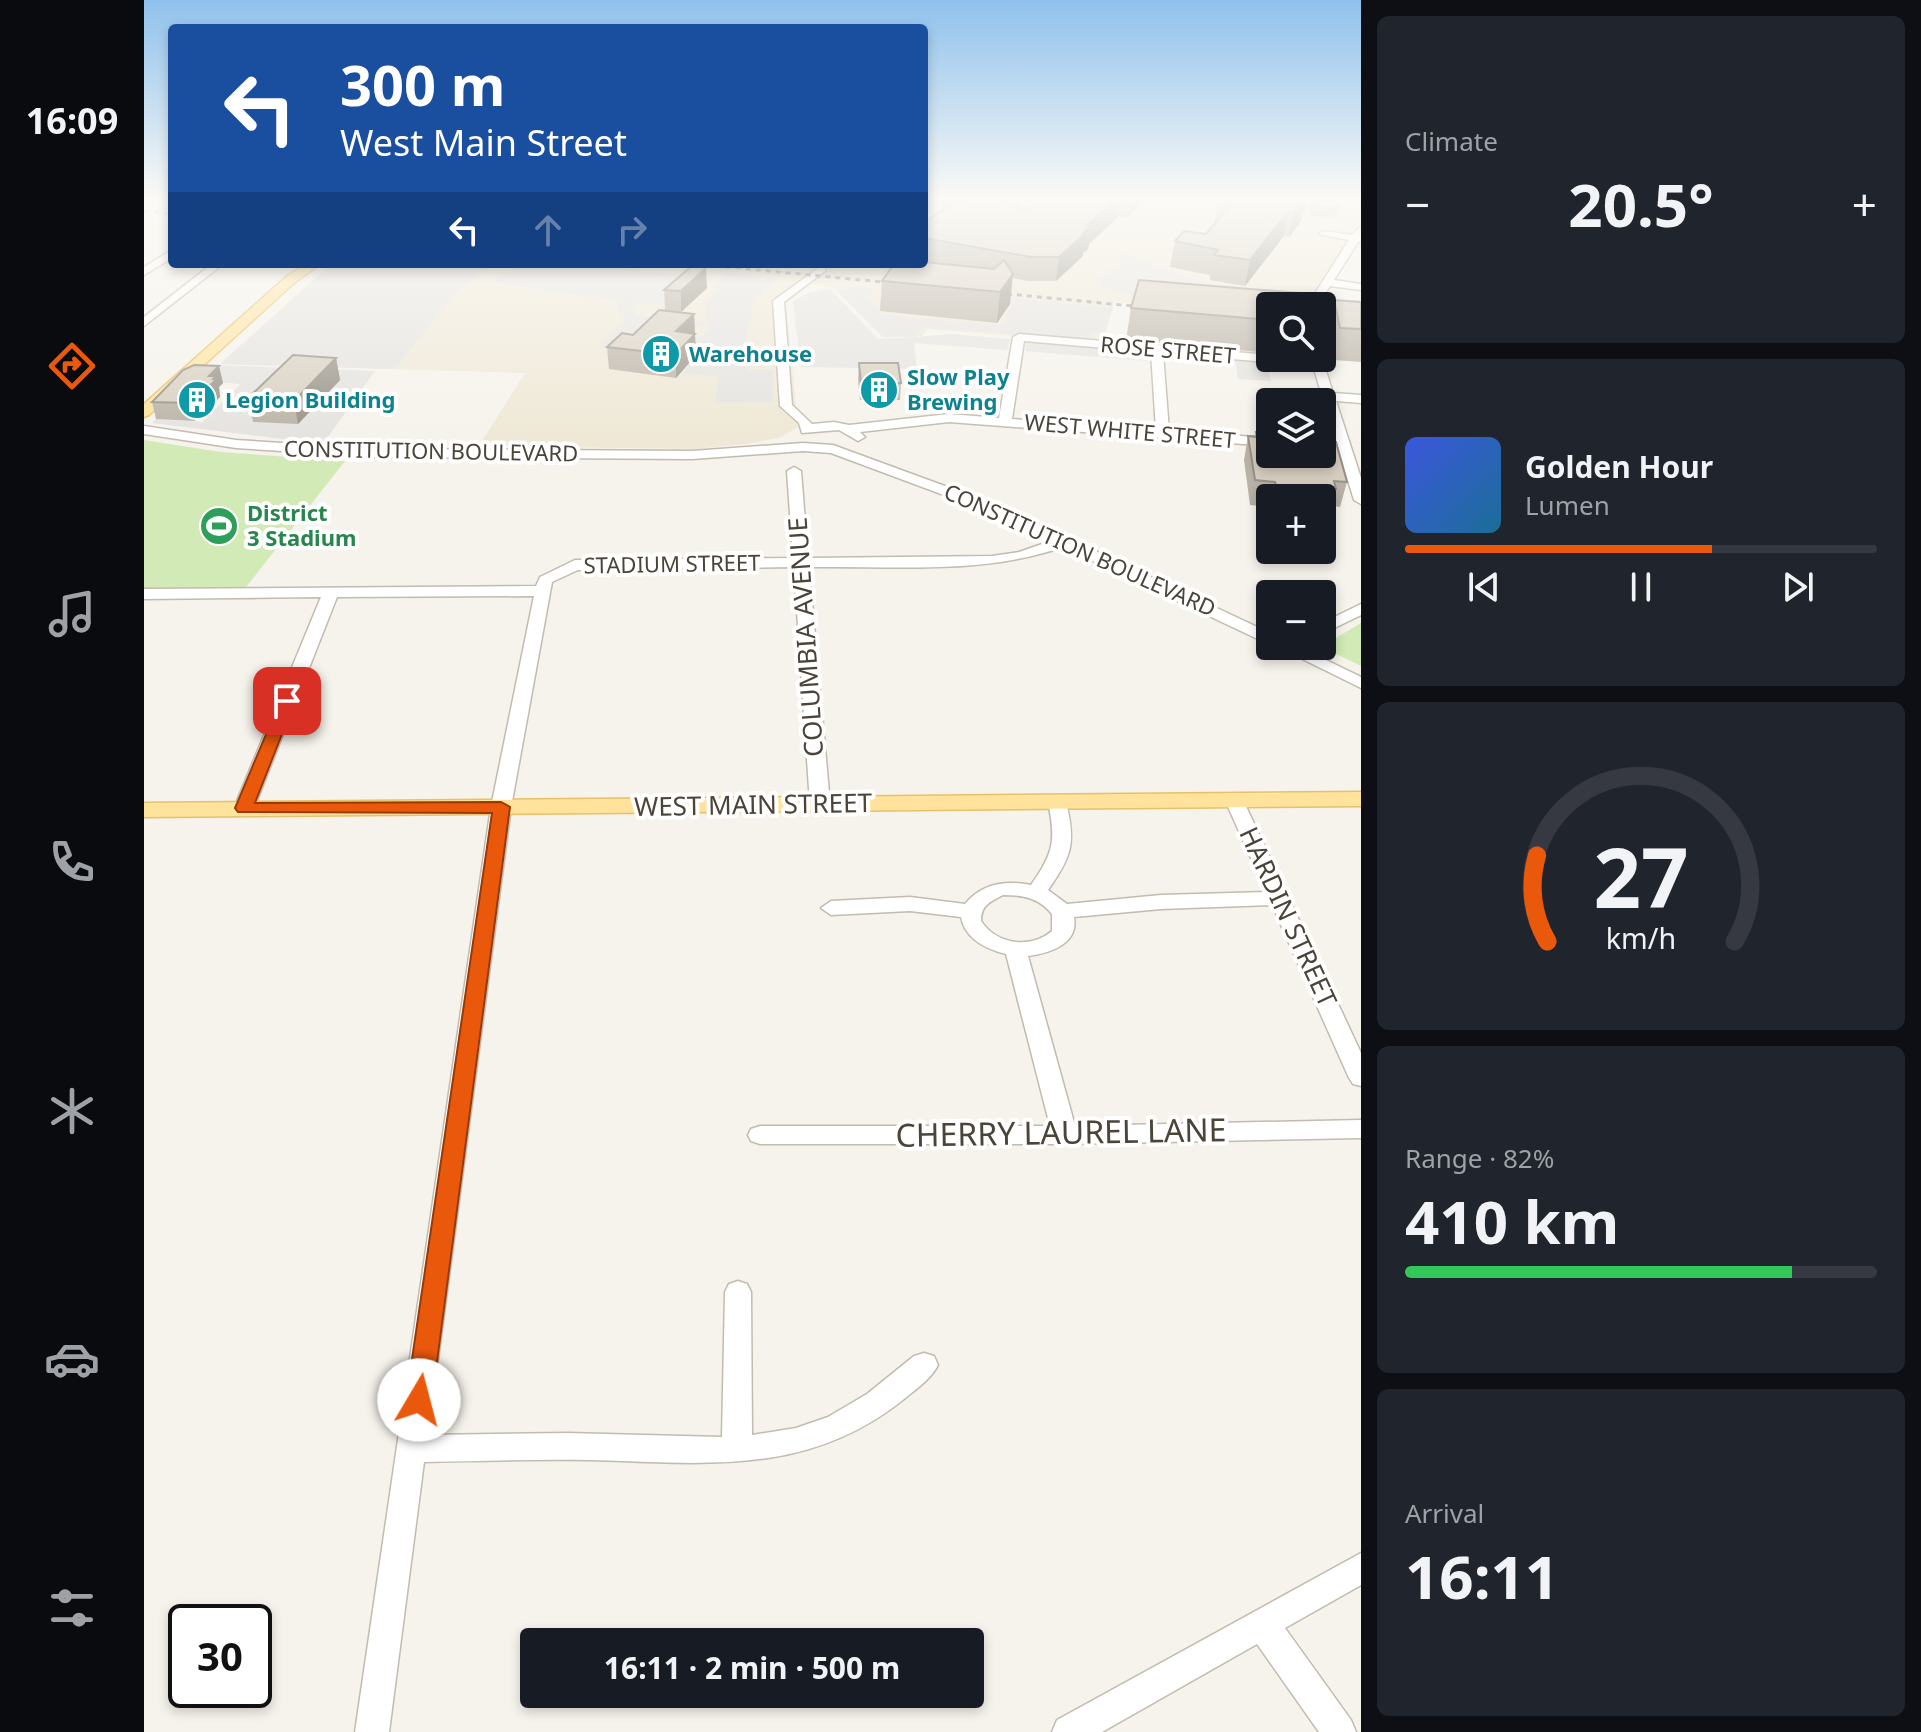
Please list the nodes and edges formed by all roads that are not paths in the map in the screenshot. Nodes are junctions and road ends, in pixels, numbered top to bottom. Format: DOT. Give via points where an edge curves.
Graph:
graph roads {
  1 [pos="198,280"];
  2 [pos="290,280"];
  3 [pos="806,280"];
  4 [pos="1326,282"];
  5 [pos="1361,287"];
  6 [pos="1320,292"];
  7 [pos="144,323"];
  8 [pos="1157,349"];
  9 [pos="1256,356"];
  10 [pos="1336,397"];
  11 [pos="1361,399"];
  12 [pos="788,402"];
  13 [pos="144,412"];
  14 [pos="1005,421"];
  15 [pos="831,426"];
  16 [pos="144,430"];
  17 [pos="805,432"];
  18 [pos="1163,434"];
  19 [pos="854,436"];
  20 [pos="1336,439"];
  21 [pos="1256,441"];
  22 [pos="815,447"];
  23 [pos="1338,448"];
  24 [pos="833,449"];
  25 [pos="1361,450"];
  26 [pos="719,454"];
  27 [pos="737,454"];
  28 [pos="884,466"];
  29 [pos="794,471"];
  30 [pos="1361,500"];
  31 [pos="1066,541"];
  32 [pos="799,562"];
  33 [pos="542,591"];
  34 [pos="331,593"];
  35 [pos="144,594"];
  36 [pos="1361,609"];
  37 [pos="1336,622"];
  38 [pos="1256,632"];
  39 [pos="1314,660"];
  40 [pos="1361,683"];
  41 [pos="1234,800"];
  42 [pos="1057,802"];
  43 [pos="1360,802"];
  44 [pos="820,804"];
  45 [pos="501,807"];
  46 [pos="244,808"];
  47 [pos="144,810"];
  48 [pos="1036,893"];
  49 [pos="1279,898"];
  50 [pos="831,908"];
  51 [pos="970,911"];
  52 [pos="1062,911"];
  53 [pos="1016,950"];
  54 [pos="1361,1078"];
  55 [pos="1361,1129"];
  56 [pos="760,1135"];
  57 [pos="1065,1135"];
  58 [pos="738,1292"];
  59 [pos="924,1365"];
  60 [pos="412,1449"];
  61 [pos="737,1449"];
  62 [pos="1361,1568"];
  63 [pos="1262,1623"];
  64 [pos="372,1732"];
  65 [pos="1069,1732"];
  66 [pos="1339,1732"];
  1 -- 7 [label="street"];
  2 -- 13 [label="main road"];
  3 -- 12 [label="street" via="778,301"];
  4 -- 5 [label="street"];
  4 -- 6 [label="street"];
  8 -- 9 [label="street, ROSE STREET"];
  8 -- 14 [label="street, ROSE STREET" via="1019,337"];
  8 -- 18 [label="street"];
  10 -- 11 [label="street"];
  12 -- 15 [label="street"];
  12 -- 17 [label="street" via="786,406 805,422"];
  14 -- 18 [label="street, WEST WHITE STREET"];
  14 -- 19 [label="street, WEST WHITE STREET" via="895,422"];
  15 -- 17 [label="street, CONSTITUTION BOULEVARD"];
  15 -- 19 [label="street, CONSTITUTION BOULEVARD"];
  16 -- 26 [label="street, CONSTITUTION BOULEVARD" via="236,444 359,452"];
  17 -- 22 [label="street" via="803,441"];
  17 -- 26 [label="street, CONSTITUTION BOULEVARD"];
  18 -- 21 [label="street, WEST WHITE STREET"];
  19 -- 24 [label="street, CONSTITUTION BOULEVARD"];
  19 -- 28 [label="street, CONSTITUTION BOULEVARD" via="860,451"];
  20 -- 23 [label="street"];
  22 -- 24 [label="street, CONSTITUTION BOULEVARD"];
  22 -- 27 [label="street, CONSTITUTION BOULEVARD"];
  23 -- 25 [label="street"];
  23 -- 30 [label="street"];
  24 -- 28 [label="street, CONSTITUTION BOULEVARD"];
  26 -- 27 [label="street, CONSTITUTION BOULEVARD"];
  27 -- 28 [label="street" via="819,454"];
  28 -- 31 [label="street, CONSTITUTION BOULEVARD"];
  29 -- 32 [label="street, COLUMBIA AVENUE"];
  31 -- 32 [label="street, STADIUM STREET" via="992,561"];
  31 -- 38 [label="street, CONSTITUTION BOULEVARD"];
  32 -- 33 [label="street, STADIUM STREET" via="575,565 545,580"];
  32 -- 44 [label="street, COLUMBIA AVENUE"];
  33 -- 34 [label="street"];
  33 -- 45 [label="street"];
  34 -- 35 [label="street"];
  34 -- 46 [label="street"];
  36 -- 37 [label="street"];
  39 -- 40 [label="street"];
  41 -- 42 [label="main road, WEST MAIN STREET"];
  41 -- 43 [label="main road, WEST MAIN STREET"];
  41 -- 49 [label="street, HARDIN STREET"];
  42 -- 44 [label="main road, WEST MAIN STREET"];
  42 -- 48 [label="street" via="1064,850"];
  44 -- 45 [label="main road, WEST MAIN STREET"];
  45 -- 46 [label="main road, WEST MAIN STREET"];
  45 -- 60 [label="street"];
  46 -- 47 [label="main road, WEST MAIN STREET"];
  48 -- 51 [label="street" via="1000,889 985,894"];
  48 -- 52 [label="street"];
  49 -- 52 [label="street"];
  49 -- 54 [label="street, HARDIN STREET"];
  50 -- 51 [label="street" via="910,904"];
  51 -- 53 [label="street" via="972,926 982,937"];
  52 -- 53 [label="street" via="1062,935 1051,944"];
  53 -- 57 [label="street"];
  55 -- 57 [label="street, CHERRY LAUREL LANE"];
  56 -- 57 [label="street, CHERRY LAUREL LANE"];
  58 -- 61 [label="street"];
  59 -- 61 [label="street" via="884,1399 824,1433"];
  60 -- 61 [label="street"];
  60 -- 64 [label="street"];
  62 -- 63 [label="street"];
  63 -- 65 [label="street"];
  63 -- 66 [label="street"];
}
